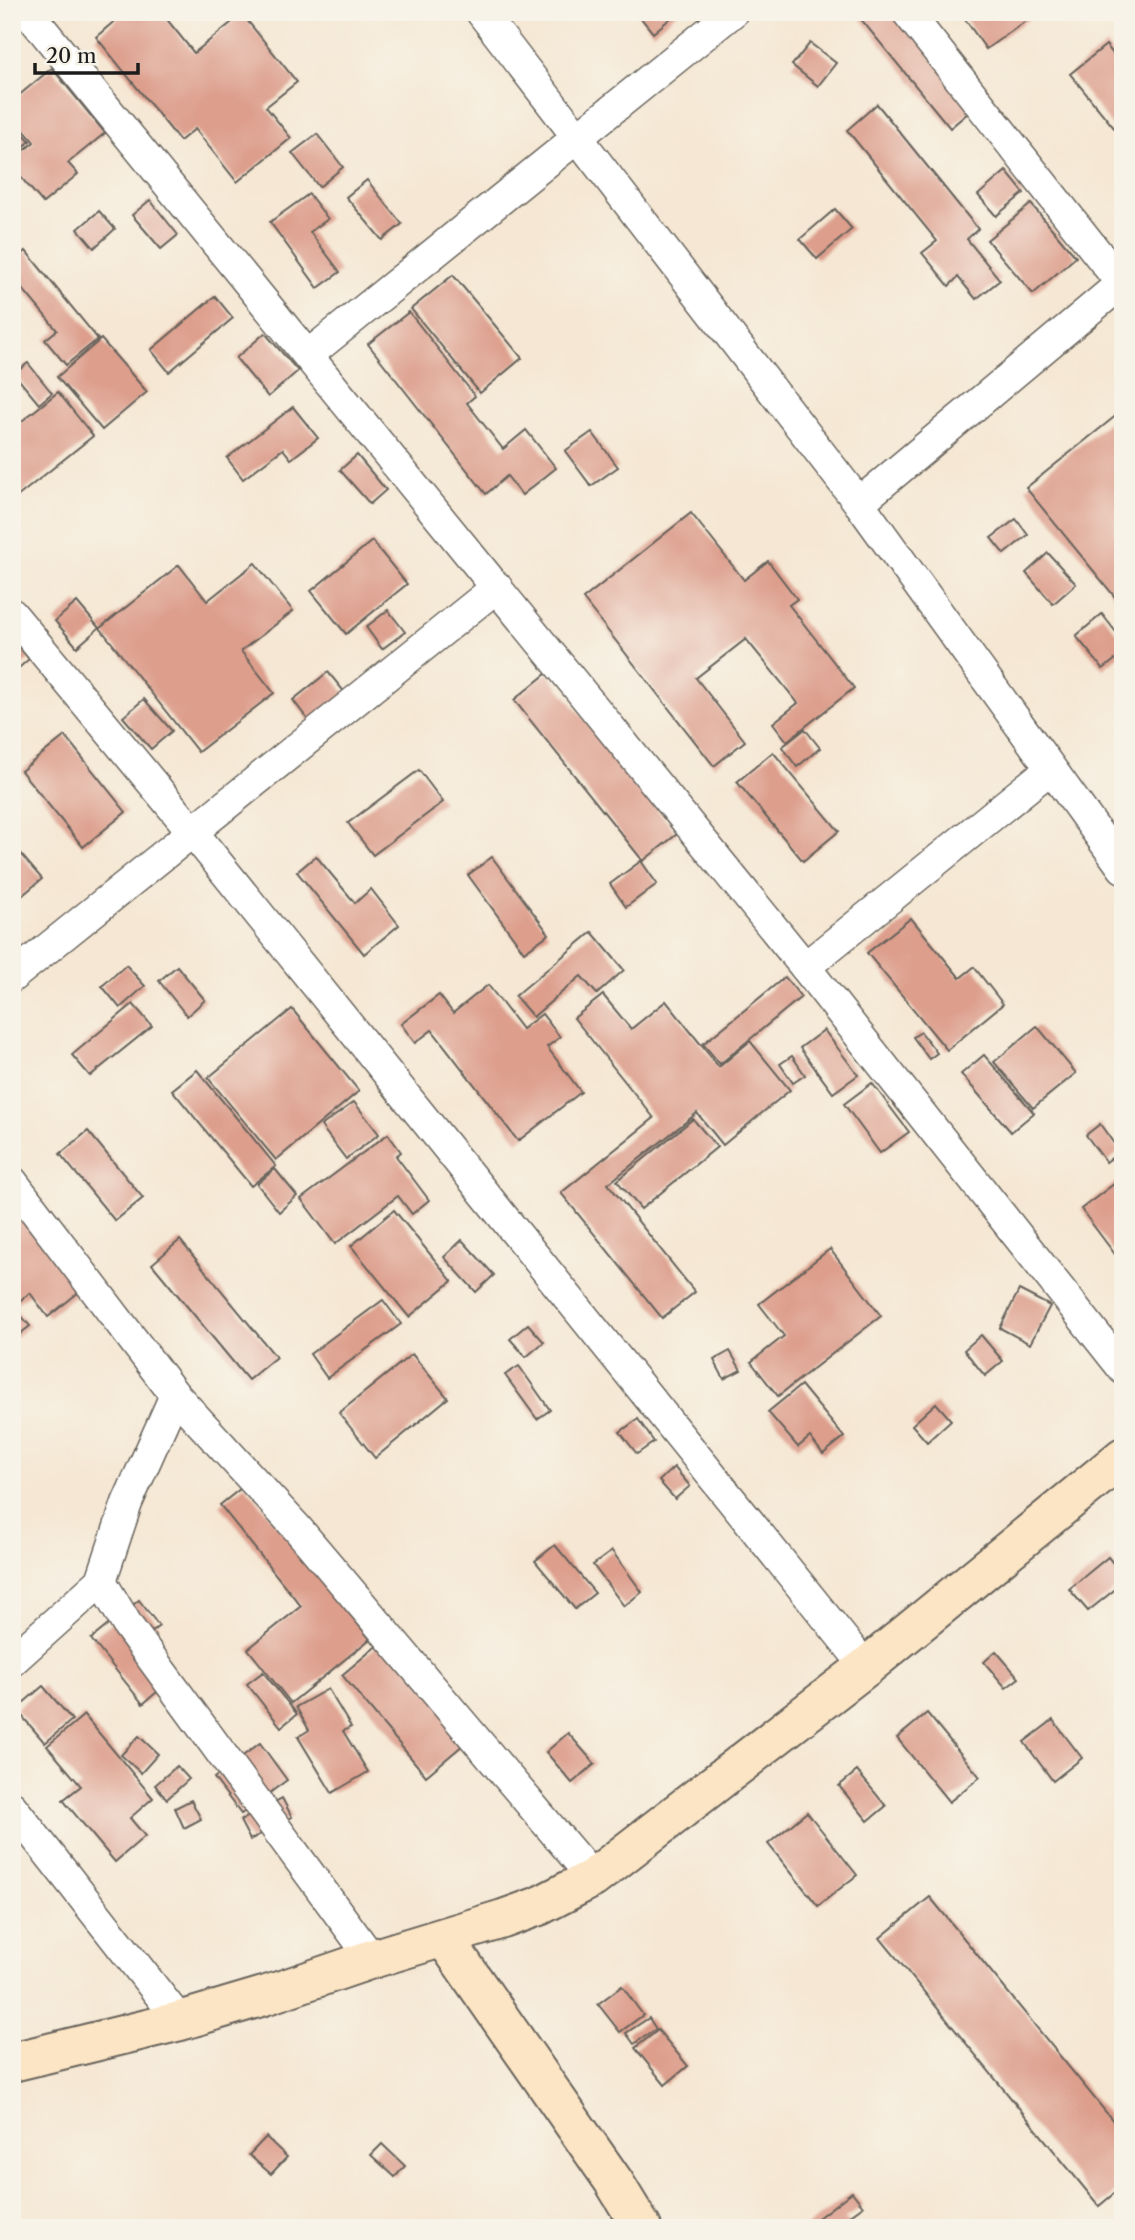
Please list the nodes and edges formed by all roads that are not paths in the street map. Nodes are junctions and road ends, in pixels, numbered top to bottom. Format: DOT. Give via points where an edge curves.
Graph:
graph roads {
  1 [pos="28,12"];
  2 [pos="481,12"];
  3 [pos="733,12"];
  4 [pos="907,12"];
  5 [pos="575,138"];
  6 [pos="1122,282"];
  7 [pos="308,355"];
  8 [pos="859,503"];
  9 [pos="497,587"];
  10 [pos="12,614"];
  11 [pos="1050,769"];
  12 [pos="192,831"];
  13 [pos="1123,869"];
  14 [pos="805,967"];
  15 [pos="12,977"];
  16 [pos="12,1181"];
  17 [pos="1123,1370"];
  18 [pos="175,1395"];
  19 [pos="1123,1457"];
  20 [pos="101,1581"];
  21 [pos="12,1661"];
  22 [pos="866,1667"];
  23 [pos="12,1807"];
  24 [pos="593,1878"];
  25 [pos="445,1939"];
  26 [pos="372,1959"];
  27 [pos="180,2021"];
  28 [pos="12,2062"];
  29 [pos="642,2228"];
  1 -- 7 [label="street"];
  2 -- 5 [label="street"];
  3 -- 5 [label="street"];
  4 -- 6 [label="street"];
  5 -- 7 [label="street"];
  5 -- 8 [label="street"];
  6 -- 8 [label="street"];
  7 -- 9 [label="street"];
  8 -- 11 [label="street"];
  9 -- 12 [label="street"];
  9 -- 14 [label="street"];
  10 -- 12 [label="street"];
  11 -- 13 [label="street"];
  11 -- 14 [label="street"];
  12 -- 15 [label="street"];
  12 -- 22 [label="street"];
  14 -- 17 [label="street"];
  16 -- 18 [label="street"];
  18 -- 20 [label="street" via="127,1503"];
  18 -- 24 [label="street" via="306,1539"];
  19 -- 22 [label="main road"];
  20 -- 21 [label="street"];
  20 -- 26 [label="street" via="128,1626"];
  22 -- 24 [label="main road"];
  23 -- 27 [label="street"];
  24 -- 25 [label="main road" via="539,1906"];
  25 -- 26 [label="main road"];
  25 -- 29 [label="main road"];
  26 -- 27 [label="main road"];
  27 -- 28 [label="main road"];
}
